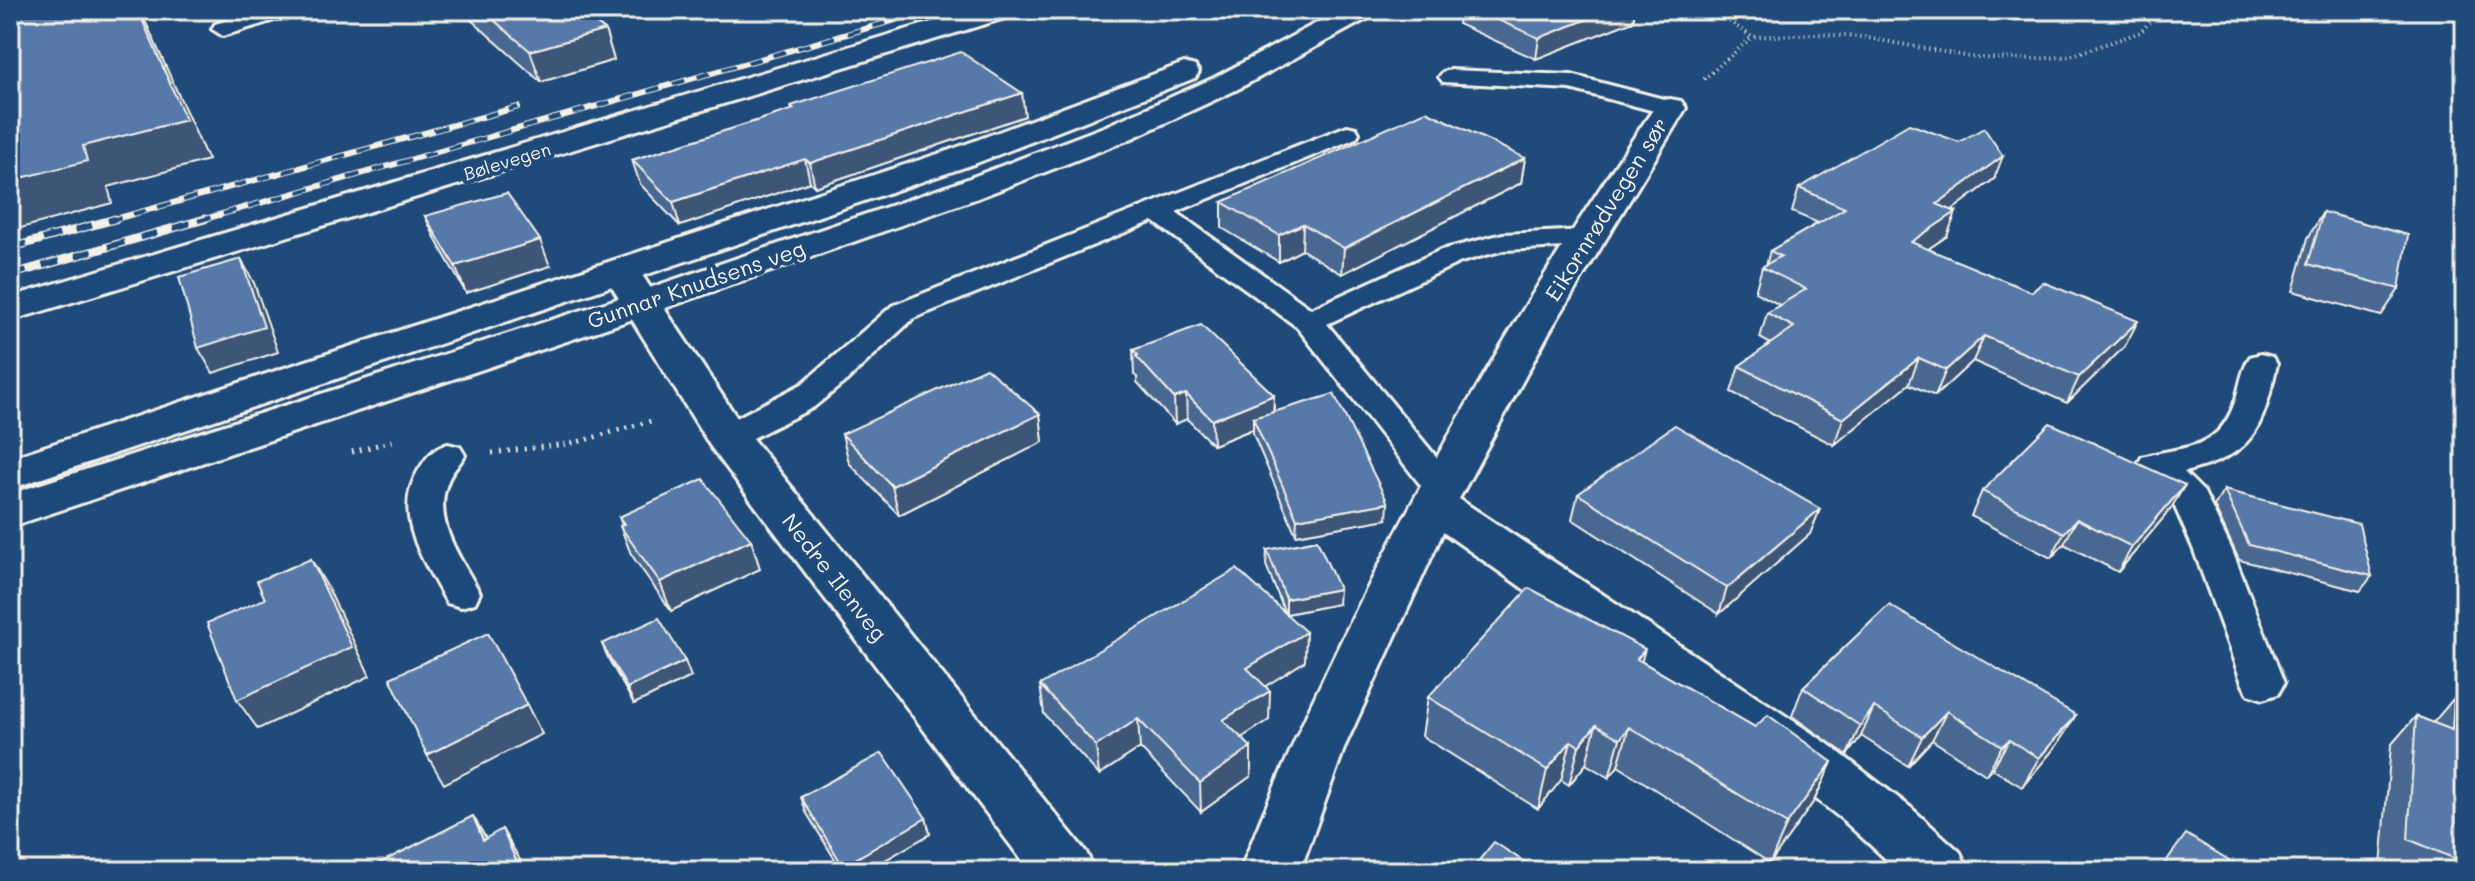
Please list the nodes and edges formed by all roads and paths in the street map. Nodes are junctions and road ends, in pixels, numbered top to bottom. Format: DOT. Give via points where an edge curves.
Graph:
graph roads {
  1 [pos="283,10"];
  2 [pos="1002,10"];
  3 [pos="1315,10"];
  4 [pos="1362,10"];
  5 [pos="1713,10"];
  6 [pos="2159,10"];
  7 [pos="223,29"];
  8 [pos="1752,37"];
  9 [pos="1451,77"];
  10 [pos="1670,108"];
  11 [pos="1347,133"];
  12 [pos="1155,209"];
  13 [pos="1585,238"];
  14 [pos="632,287"];
  15 [pos="10,309"];
  16 [pos="1308,321"];
  17 [pos="2261,364"];
  18 [pos="715,419"];
  19 [pos="376,447"];
  20 [pos="448,455"];
  21 [pos="10,474"];
  22 [pos="1438,497"];
  23 [pos="10,511"];
  24 [pos="461,593"];
  25 [pos="2263,683"];
  26 [pos="1065,871"];
  27 [pos="1270,871"];
  28 [pos="1939,871"];
  1 -- 7 [label="lane"];
  2 -- 15 [label="street, Bølevegen"];
  3 -- 14 [label="street, Gunnar Knudsens veg" via="1214,58"];
  4 -- 14 [label="street, Gunnar Knudsens veg" via="1239,77 1117,133 966,191"];
  5 -- 8 [label="path"];
  6 -- 8 [label="path" via="2141,32 2070,56 2037,59 1976,58 1863,37"];
  8 -- 10 [label="path"];
  9 -- 10 [label="lane, Eikornrødvegen sør" via="1571,82"];
  10 -- 13 [label="street, Eikornrødvegen sør"];
  11 -- 12 [label="lane"];
  12 -- 16 [label="lane"];
  12 -- 18 [label="lane" via="903,312 793,405"];
  13 -- 16 [label="lane" via="1503,242 1451,256"];
  13 -- 22 [label="street, Eikornrødvegen sør"];
  14 -- 18 [label="street, Nedre Ilenveg"];
  14 -- 21 [label="street, Gunnar Knudsens veg"];
  14 -- 23 [label="street, Gunnar Knudsens veg"];
  16 -- 22 [label="lane"];
  17 -- 25 [label="lane" via="2251,412 2234,441 2206,457 2154,465 2186,492"];
  18 -- 20 [label="path" via="534,451"];
  18 -- 26 [label="street, Nedre Ilenveg"];
  19 -- 20 [label="path"];
  20 -- 24 [label="lane" via="430,482 425,507 433,542"];
  22 -- 27 [label="street, Eikornrødvegen sør" via="1324,730"];
  22 -- 28 [label="street" via="1765,729 1903,834"];
}
